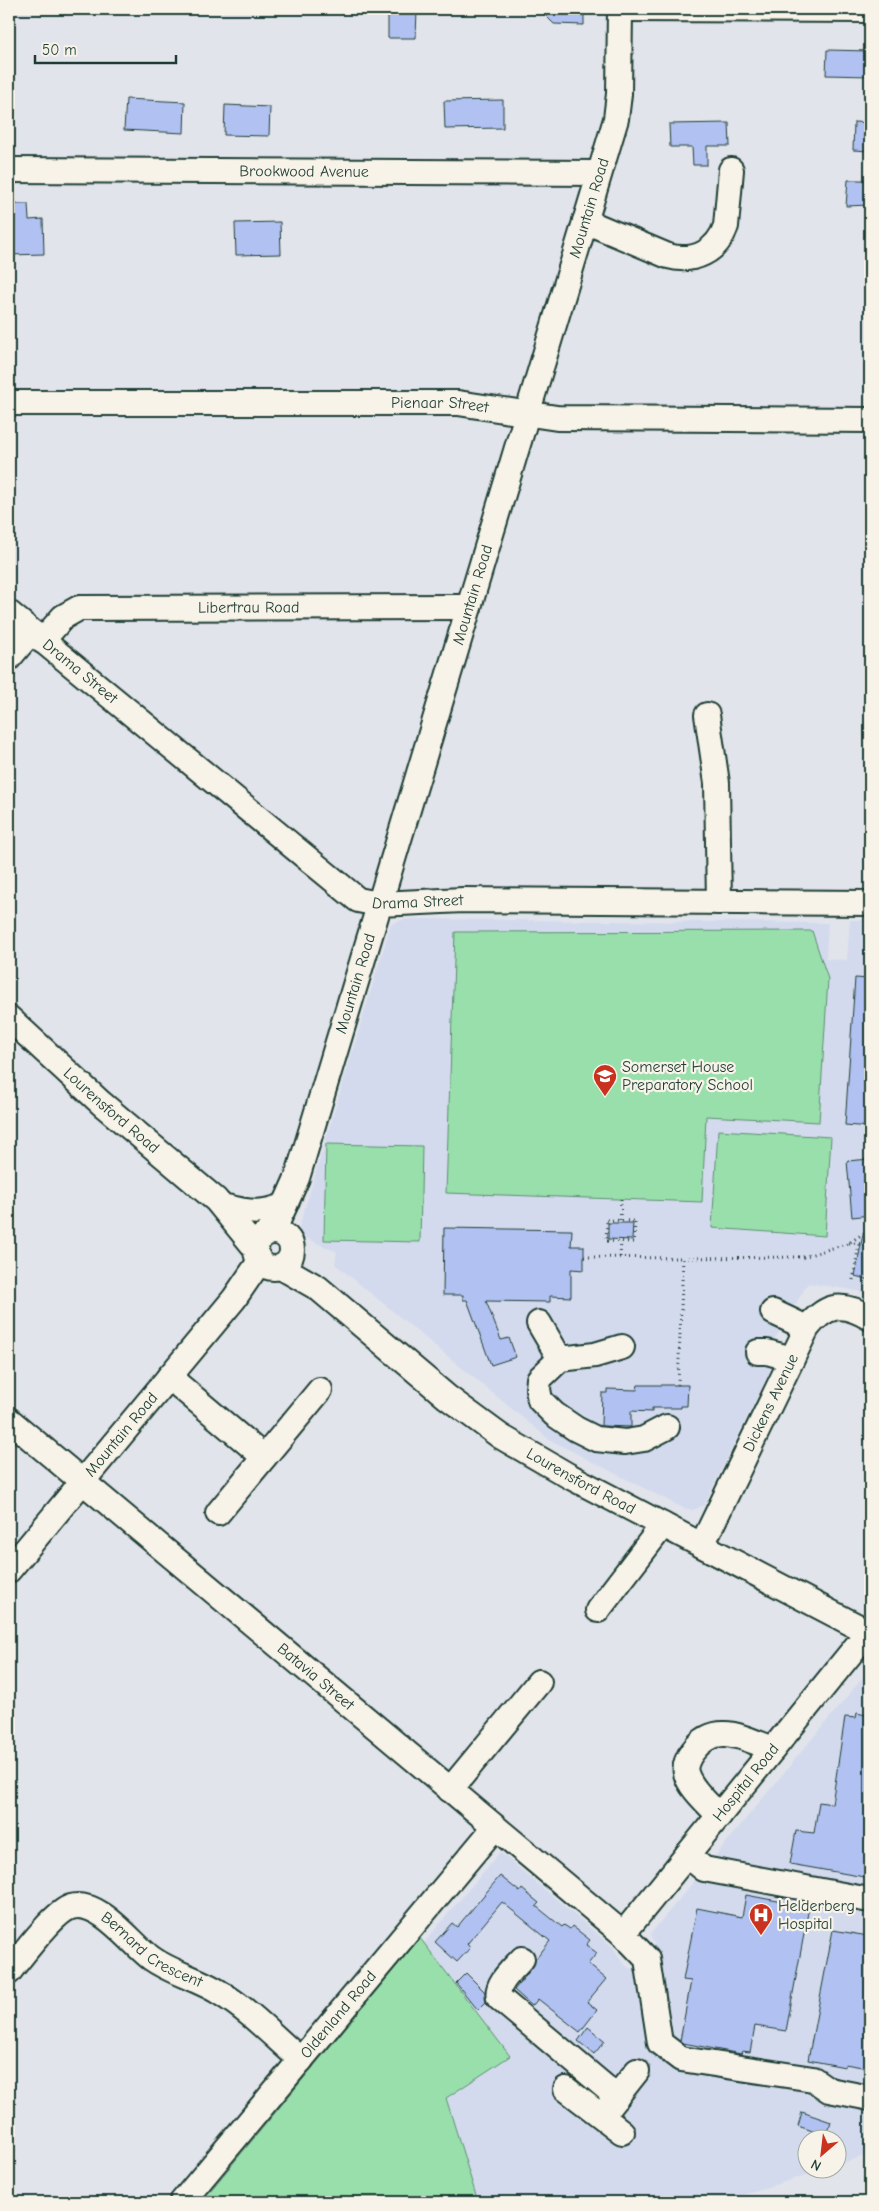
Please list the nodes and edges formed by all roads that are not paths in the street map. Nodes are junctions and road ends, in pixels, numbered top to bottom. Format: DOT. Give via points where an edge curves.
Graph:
graph roads {
  1 [pos="620,9"];
  2 [pos="870,10"];
  3 [pos="9,170"];
  4 [pos="731,170"];
  5 [pos="599,172"];
  6 [pos="585,221"];
  7 [pos="9,403"];
  8 [pos="526,414"];
  9 [pos="870,420"];
  10 [pos="469,607"];
  11 [pos="9,613"];
  12 [pos="37,636"];
  13 [pos="9,658"];
  14 [pos="707,715"];
  15 [pos="719,902"];
  16 [pos="870,903"];
  17 [pos="379,904"];
  18 [pos="9,1018"];
  19 [pos="297,1178"];
  20 [pos="221,1204"];
  21 [pos="285,1205"];
  22 [pos="274,1250"];
  23 [pos="773,1312"];
  24 [pos="870,1318"];
  25 [pos="539,1324"];
  26 [pos="807,1328"];
  27 [pos="622,1347"];
  28 [pos="758,1352"];
  29 [pos="560,1359"];
  30 [pos="792,1359"];
  31 [pos="170,1377"];
  32 [pos="320,1390"];
  33 [pos="9,1420"];
  34 [pos="667,1427"];
  35 [pos="264,1457"];
  36 [pos="82,1482"];
  37 [pos="218,1513"];
  38 [pos="663,1525"];
  39 [pos="702,1544"];
  40 [pos="9,1570"];
  41 [pos="598,1610"];
  42 [pos="869,1632"];
  43 [pos="539,1682"];
  44 [pos="773,1749"];
  45 [pos="450,1790"];
  46 [pos="719,1816"];
  47 [pos="495,1827"];
  48 [pos="687,1855"];
  49 [pos="864,1899"];
  50 [pos="622,1934"];
  51 [pos="522,1959"];
  52 [pos="9,1972"];
  53 [pos="301,2060"];
  54 [pos="637,2072"];
  55 [pos="566,2089"];
  56 [pos="617,2097"];
  57 [pos="870,2098"];
  58 [pos="602,2116"];
  59 [pos="622,2132"];
  60 [pos="182,2202"];
  1 -- 2 [label="street"];
  1 -- 5 [label="street, Mountain Road" via="616,119"];
  3 -- 5 [label="street, Brookwood Avenue"];
  4 -- 6 [label="street" via="723,235 711,250 695,258 668,256"];
  5 -- 6 [label="street, Mountain Road"];
  6 -- 8 [label="street, Mountain Road"];
  7 -- 8 [label="street, Pienaar Street" via="458,403"];
  8 -- 9 [label="street, Pienaar Street" via="557,418"];
  8 -- 10 [label="street, Mountain Road"];
  10 -- 12 [label="street, Libertrau Road" via="79,608"];
  10 -- 17 [label="street, Mountain Road"];
  11 -- 12 [label="street, Drama Street"];
  12 -- 13 [label="street, Libertrau Road"];
  12 -- 17 [label="street, Drama Street" via="351,896"];
  14 -- 15 [label="street" via="717,783"];
  15 -- 16 [label="street, Drama Street"];
  15 -- 17 [label="street, Drama Street" via="463,900"];
  17 -- 19 [label="street, Mountain Road"];
  18 -- 20 [label="street, Lourensford Road" via="101,1103"];
  19 -- 21 [label="street, Mountain Road"];
  19 -- 22 [label="street, Mountain Road"];
  20 -- 21 [label="street" via="257,1214"];
  20 -- 22 [label="street, Lourensford Road"];
  21 -- 22 [label="street, Mountain Road"];
  22 -- 31 [label="street, Mountain Road"];
  22 -- 38 [label="street, Lourensford Road" via="447,1397 500,1436"];
  23 -- 26 [label="street"];
  24 -- 26 [label="street, Dickens Avenue" via="841,1306 817,1316"];
  25 -- 29 [label="street"];
  26 -- 30 [label="street, Dickens Avenue"];
  27 -- 29 [label="street" via="595,1355"];
  28 -- 30 [label="street"];
  29 -- 34 [label="street" via="539,1379 540,1400 576,1429 596,1439 625,1442 644,1439"];
  30 -- 39 [label="street, Dickens Avenue"];
  31 -- 35 [label="street"];
  31 -- 36 [label="street, Mountain Road"];
  32 -- 35 [label="street"];
  33 -- 36 [label="street, Batavia Street"];
  35 -- 37 [label="street"];
  36 -- 40 [label="street, Mountain Road"];
  36 -- 45 [label="street, Batavia Street"];
  38 -- 39 [label="street, Lourensford Road"];
  38 -- 41 [label="street"];
  39 -- 42 [label="street, Lourensford Road"];
  42 -- 44 [label="street, Hospital Road"];
  43 -- 45 [label="street"];
  44 -- 46 [label="street, Hospital Road"];
  44 -- 46 [label="street" via="720,1734 706,1738 692,1752 685,1772"];
  45 -- 47 [label="street, Batavia Street"];
  46 -- 48 [label="street, Hospital Road"];
  47 -- 50 [label="street, Batavia Street"];
  47 -- 53 [label="street, Oldenland Road"];
  48 -- 49 [label="street" via="704,1869"];
  48 -- 50 [label="street, Hospital Road"];
  50 -- 57 [label="street, Batavia Street" via="647,1959 660,2042 681,2059 813,2079 830,2090"];
  51 -- 56 [label="street" via="500,1985 499,1998"];
  52 -- 53 [label="street, Bernard Crescent" via="58,1915 72,1907 87,1907 100,1913 162,1965 228,1997"];
  53 -- 60 [label="street, Oldenland Road"];
  54 -- 56 [label="street"];
  55 -- 58 [label="street"];
  56 -- 58 [label="street"];
  58 -- 59 [label="street"];
}
